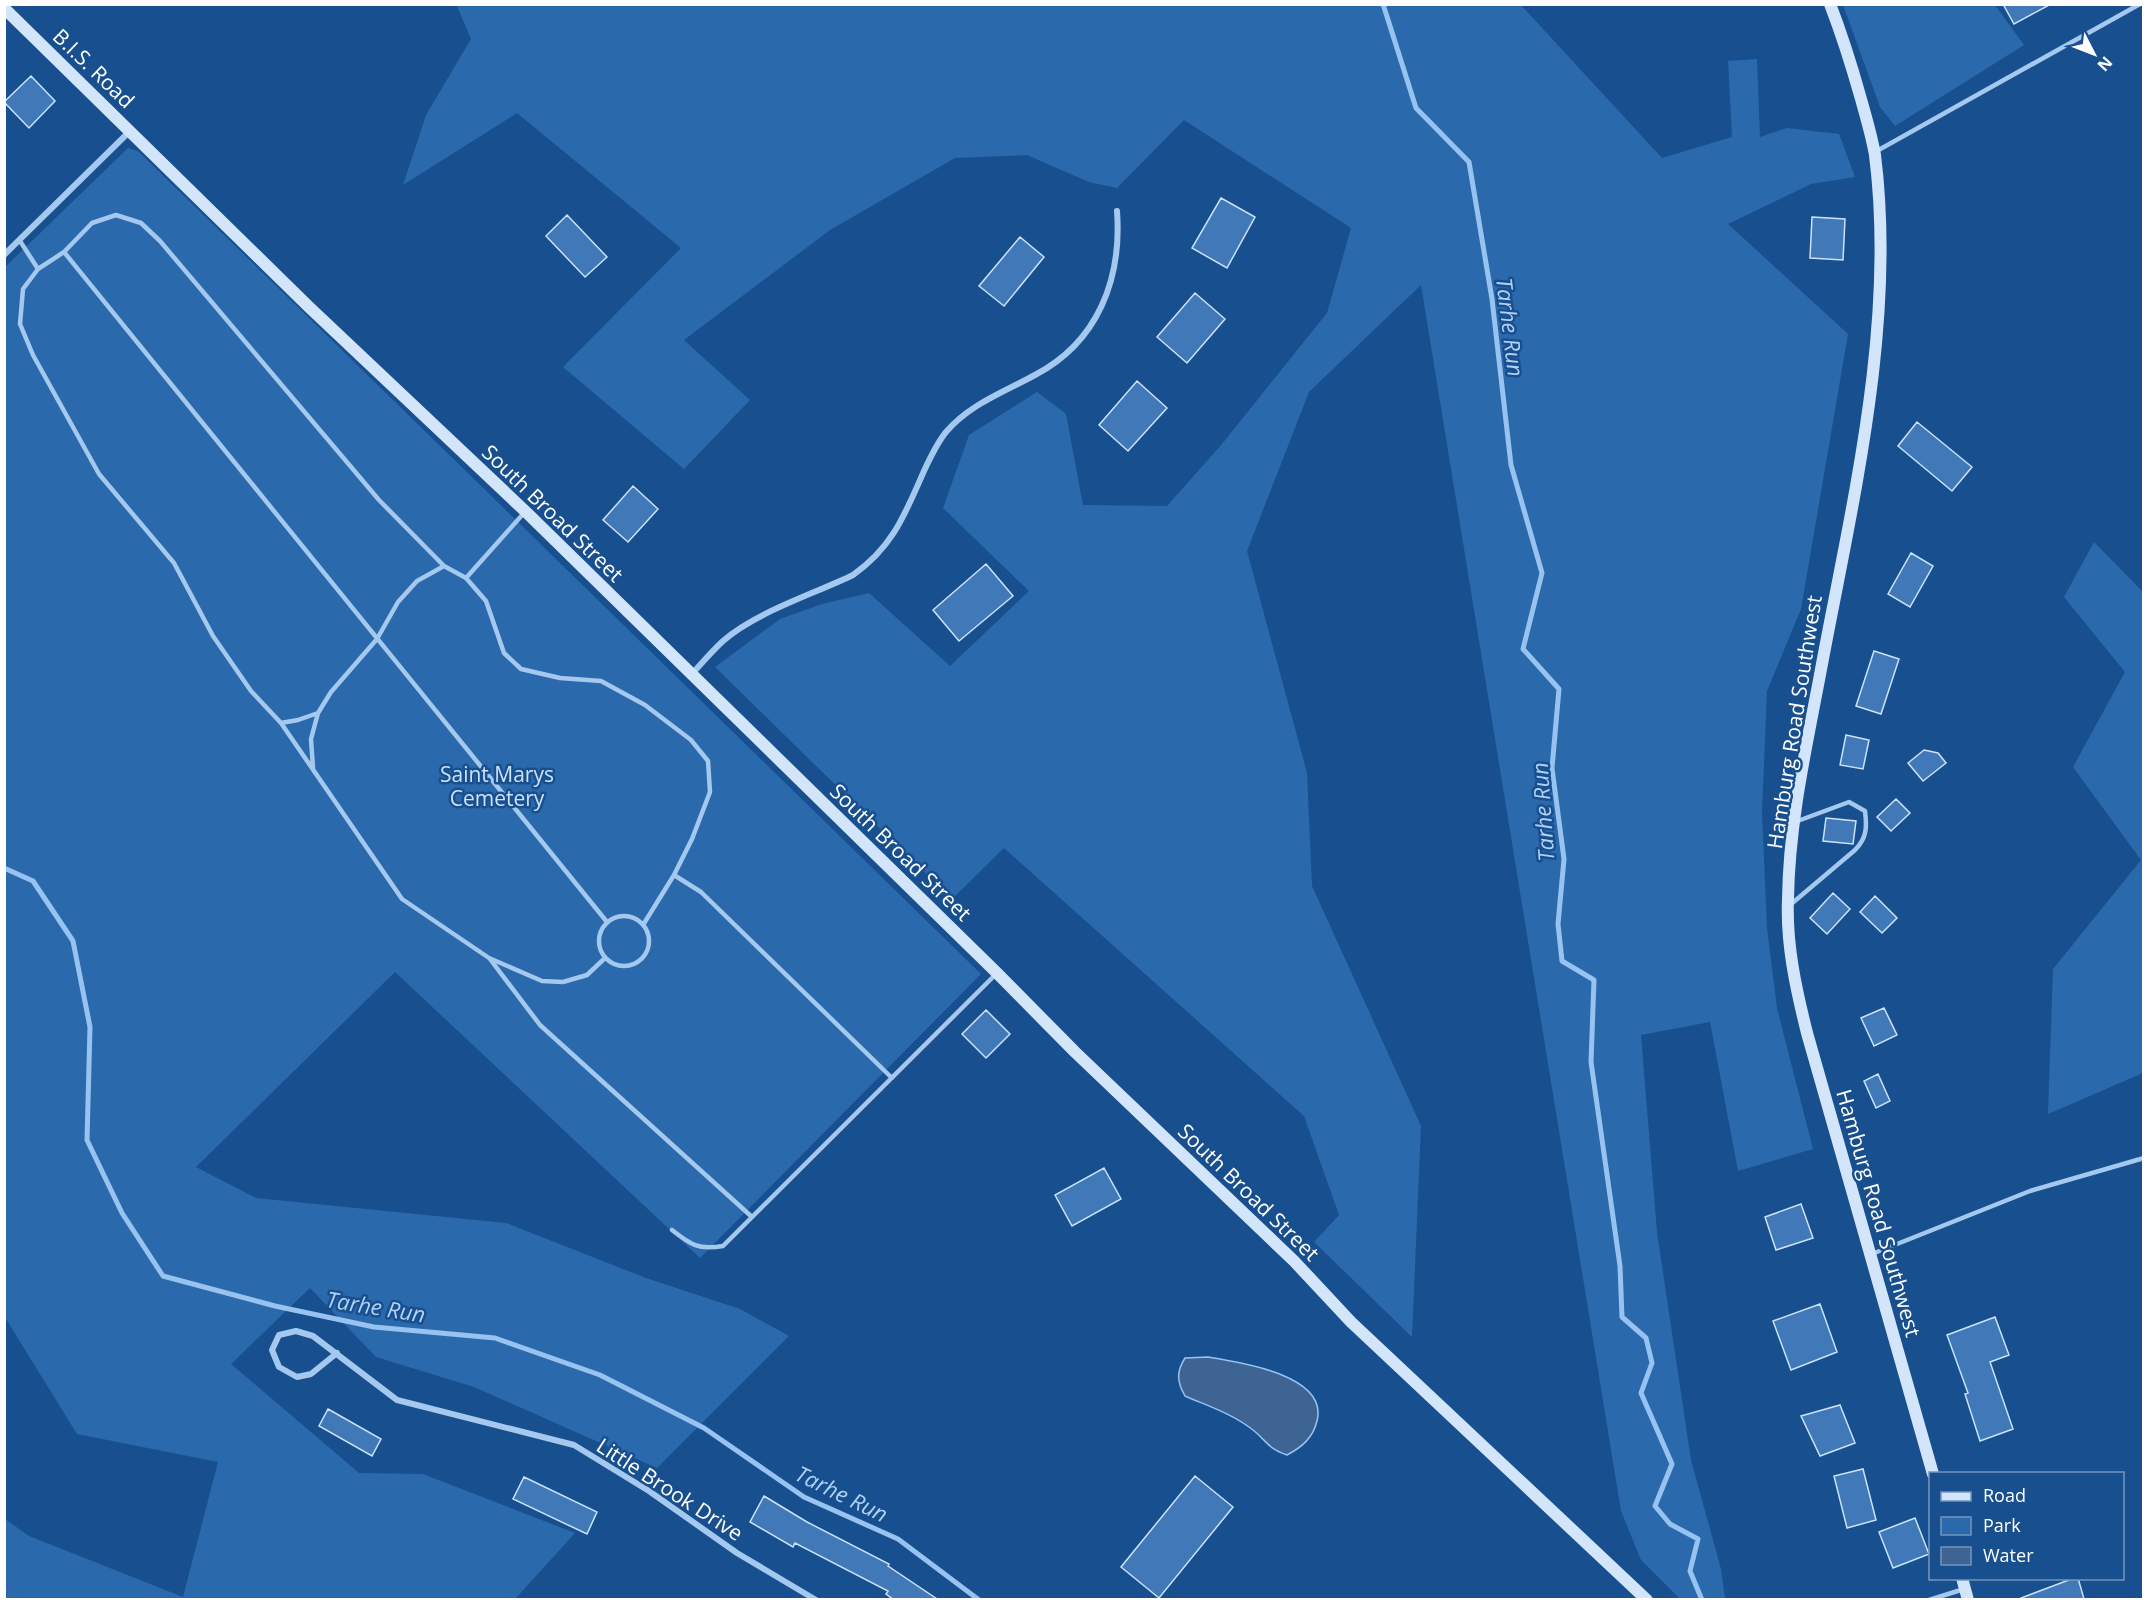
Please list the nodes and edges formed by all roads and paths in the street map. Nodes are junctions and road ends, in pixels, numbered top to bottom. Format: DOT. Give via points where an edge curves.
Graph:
graph roads {
  1 [pos="1830,4"];
  2 [pos="2140,4"];
  3 [pos="4,8"];
  4 [pos="130,130"];
  5 [pos="1874,153"];
  6 [pos="1117,211"];
  7 [pos="20,241"];
  8 [pos="63,252"];
  9 [pos="4,255"];
  10 [pos="38,269"];
  11 [pos="525,511"];
  12 [pos="444,566"];
  13 [pos="466,578"];
  14 [pos="378,639"];
  15 [pos="691,675"];
  16 [pos="318,712"];
  17 [pos="281,723"];
  18 [pos="313,769"];
  19 [pos="1794,822"];
  20 [pos="674,875"];
  21 [pos="1788,907"];
  22 [pos="607,922"];
  23 [pos="643,925"];
  24 [pos="489,958"];
  25 [pos="605,958"];
  26 [pos="997,973"];
  27 [pos="892,1078"];
  28 [pos="2144,1158"];
  29 [pos="752,1217"];
  30 [pos="672,1230"];
  31 [pos="1870,1254"];
  32 [pos="337,1353"];
  33 [pos="1933,1472"];
  34 [pos="1965,1589"];
  35 [pos="816,1599"];
  36 [pos="1647,1599"];
  37 [pos="1929,1599"];
  1 -- 5 [label="street, Hamburg Road Southwest" via="1851,62"];
  2 -- 5 [label="lane"];
  3 -- 4 [label="street, B.I.S. Road"];
  4 -- 7 [label="street"];
  4 -- 11 [label="street, South Broad Street" via="309,307"];
  5 -- 19 [label="street, Hamburg Road Southwest" via="1880,257 1871,386"];
  6 -- 15 [label="street" via="1119,236 1110,286 1088,330 1073,348 1055,364 986,400 946,432 900,525 884,549 865,567 740,629 723,640"];
  7 -- 9 [label="street"];
  7 -- 10 [label="lane"];
  8 -- 10 [label="lane"];
  8 -- 12 [label="lane" via="92,223 116,215 141,223 379,500"];
  8 -- 14 [label="lane"];
  10 -- 17 [label="lane" via="23,288 20,324 33,355 99,474 174,563 213,636 251,691"];
  11 -- 13 [label="lane"];
  11 -- 15 [label="street, South Broad Street"];
  12 -- 13 [label="lane"];
  12 -- 14 [label="lane" via="417,581 398,602"];
  13 -- 20 [label="lane" via="486,601 504,653 521,669 560,678 601,681 645,705 691,740 708,761 710,792"];
  14 -- 16 [label="lane"];
  14 -- 22 [label="lane"];
  15 -- 26 [label="street, South Broad Street"];
  16 -- 17 [label="lane"];
  16 -- 18 [label="lane" via="311,739"];
  17 -- 18 [label="lane"];
  18 -- 24 [label="lane" via="402,899"];
  19 -- 21 [label="street, Hamburg Road Southwest"];
  19 -- 21 [label="lane" via="1849,802 1865,811 1867,828 1855,850"];
  20 -- 23 [label="lane"];
  20 -- 27 [label="lane" via="701,892"];
  21 -- 31 [label="street, Hamburg Road Southwest" via="1794,980 1804,1023"];
  22 -- 23 [label="lane" via="625,916"];
  22 -- 25 [label="lane" via="598,940"];
  23 -- 25 [label="lane" via="649,943 640,960 622,966"];
  24 -- 25 [label="lane" via="542,981 563,982 587,975"];
  24 -- 29 [label="lane" via="540,1025"];
  26 -- 27 [label="lane"];
  26 -- 36 [label="street, South Broad Street" via="1294,1261 1351,1322"];
  27 -- 29 [label="lane"];
  28 -- 31 [label="lane" via="2030,1191"];
  29 -- 30 [label="lane" via="723,1246 707,1249 691,1244"];
  31 -- 33 [label="street, Hamburg Road Southwest"];
  32 -- 32 [label="street, Little Brook Drive" via="311,1374 297,1377 279,1367 272,1350 279,1335 296,1331 313,1336"];
  32 -- 35 [label="street, Little Brook Drive" via="398,1400 574,1445 649,1491 737,1553"];
  34 -- 37 [label="lane"];
}
